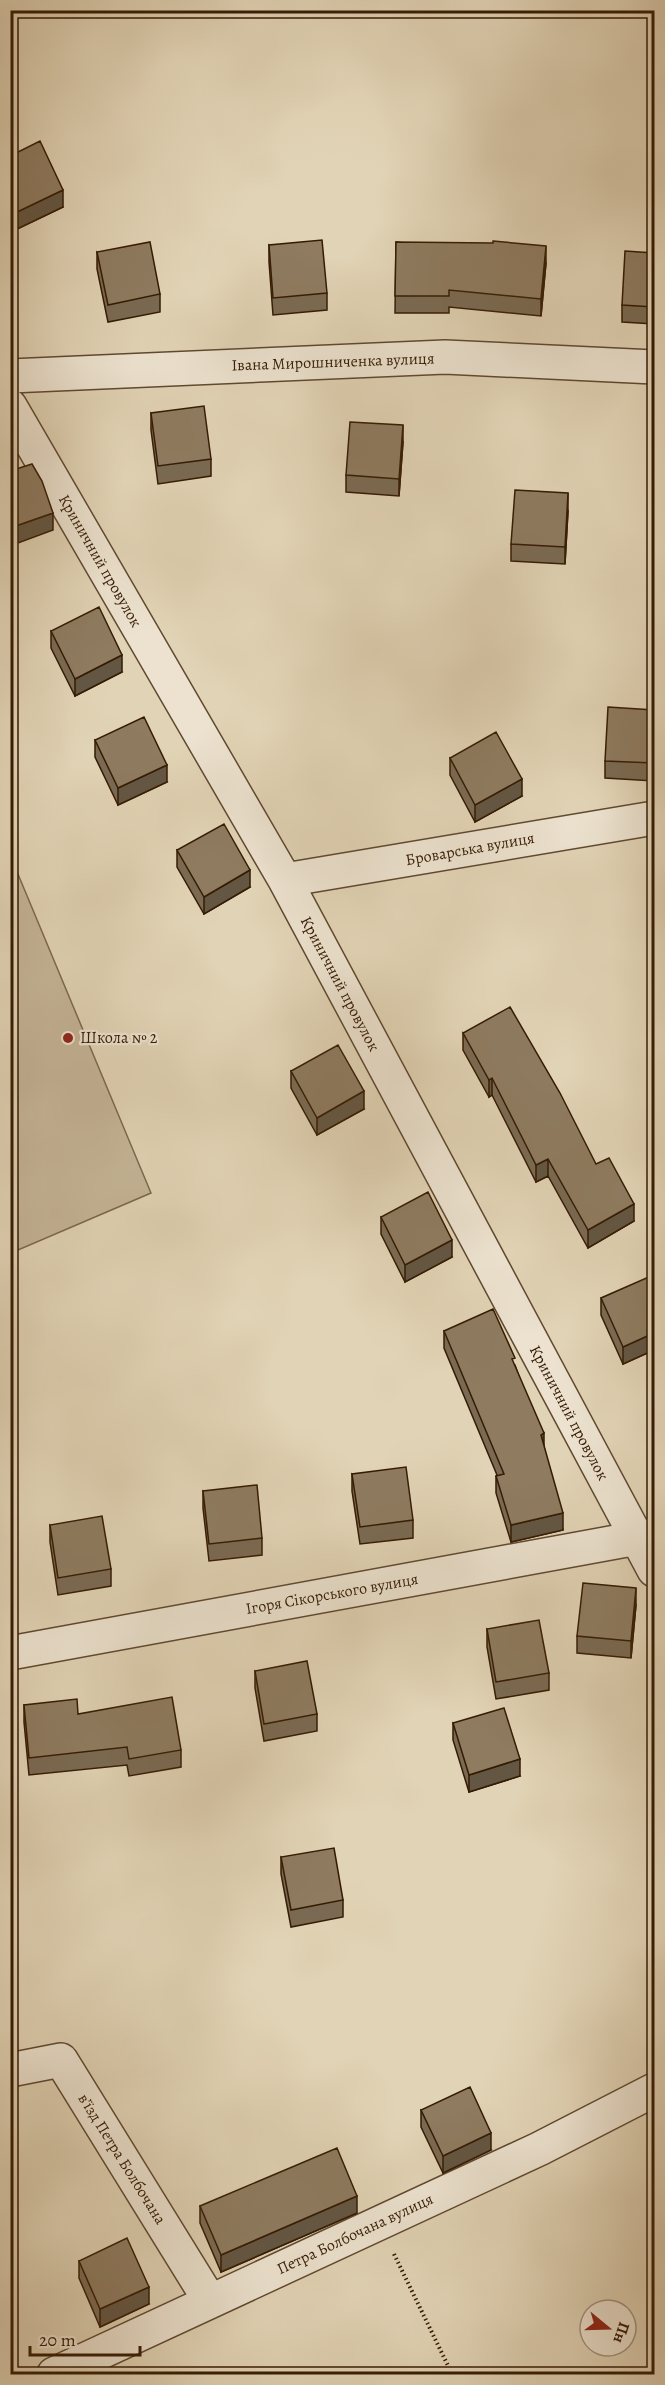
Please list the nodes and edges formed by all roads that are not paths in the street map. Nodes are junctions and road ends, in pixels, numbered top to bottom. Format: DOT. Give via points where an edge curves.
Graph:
graph roads {
  1 [pos="654,367"];
  2 [pos="10,376"];
  3 [pos="10,406"];
  4 [pos="654,818"];
  5 [pos="285,880"];
  6 [pos="645,1537"];
  7 [pos="654,1570"];
  8 [pos="10,1653"];
  9 [pos="10,2070"];
  10 [pos="654,2090"];
  11 [pos="210,2301"];
  12 [pos="54,2374"];
  1 -- 2 [label="street, Івана Мирошниченка вулиця" via="445,357"];
  3 -- 5 [label="street, Криничний провулок"];
  4 -- 5 [label="street, Броварська вулиця"];
  5 -- 6 [label="street, Криничний провулок"];
  6 -- 7 [label="street, Криничний провулок"];
  6 -- 8 [label="street, Ігоря Сікорського вулиця"];
  9 -- 11 [label="street, в’їзд Петра Болбочана" via="61,2060"];
  10 -- 11 [label="street, Петра Болбочана вулиця" via="539,2149"];
  11 -- 12 [label="street, Петра Болбочана вулиця"];
}
